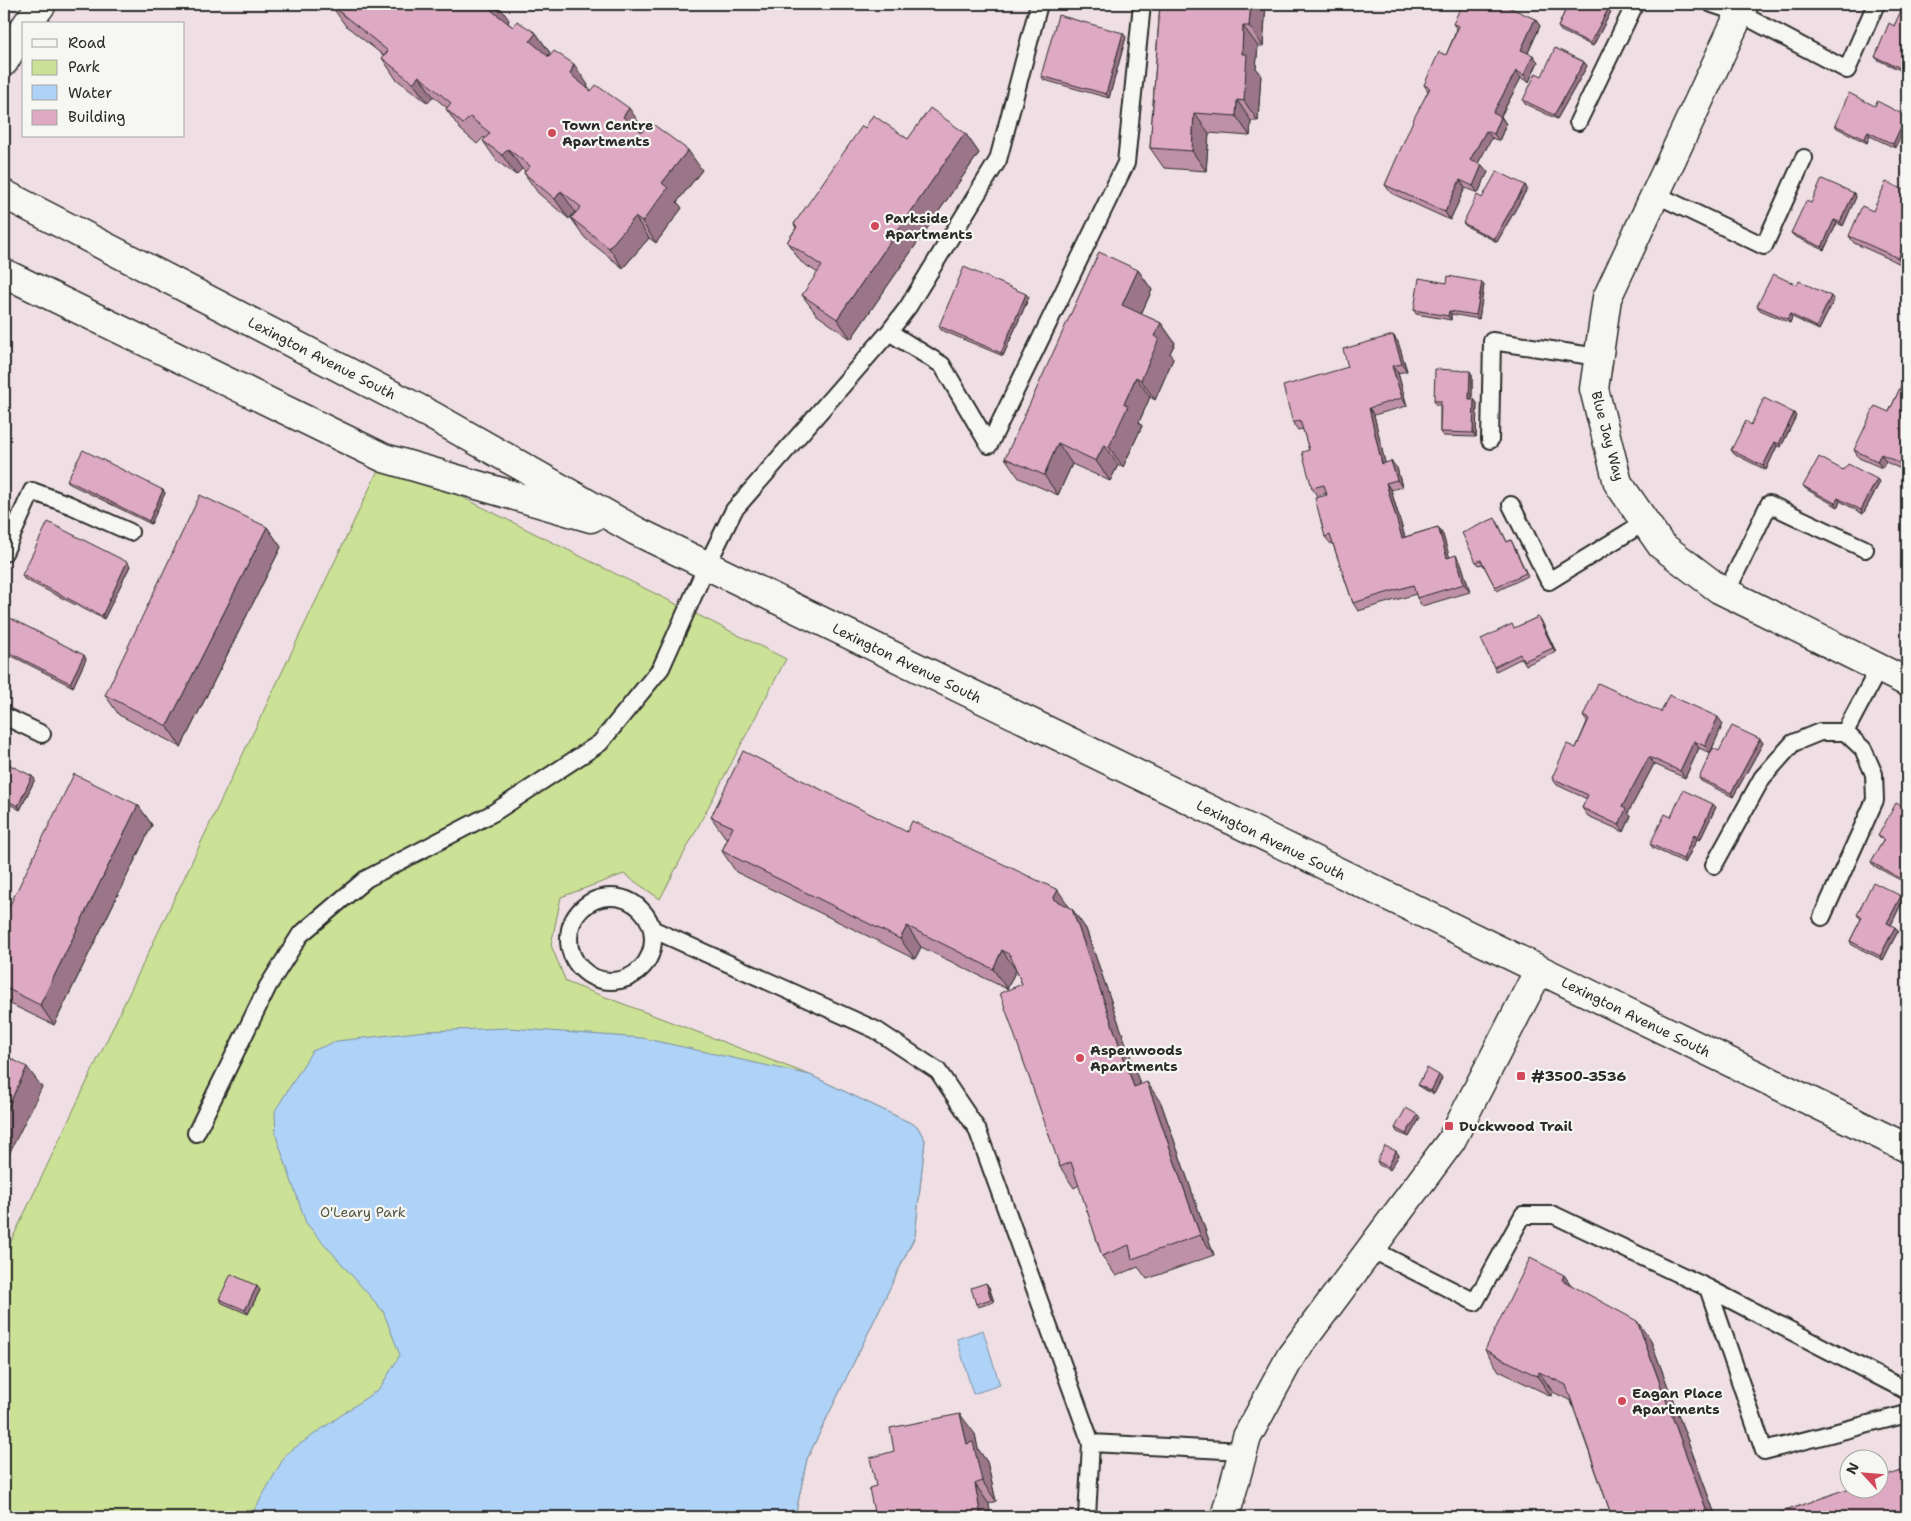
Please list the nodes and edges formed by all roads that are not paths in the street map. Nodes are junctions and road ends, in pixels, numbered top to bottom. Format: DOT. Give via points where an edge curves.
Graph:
graph roads {
  1 [pos="42,4"];
  2 [pos="1039,4"];
  3 [pos="1142,4"];
  4 [pos="1635,4"];
  5 [pos="1712,4"];
  6 [pos="1876,4"];
  7 [pos="1742,9"];
  8 [pos="28,22"];
  9 [pos="22,31"];
  10 [pos="4,62"];
  11 [pos="1578,122"];
  12 [pos="1804,158"];
  13 [pos="4,194"];
  14 [pos="1655,194"];
  15 [pos="4,273"];
  16 [pos="889,332"];
  17 [pos="1598,357"];
  18 [pos="1490,440"];
  19 [pos="1511,505"];
  20 [pos="1645,522"];
  21 [pos="636,531"];
  22 [pos="130,532"];
  23 [pos="1865,549"];
  24 [pos="4,553"];
  25 [pos="707,565"];
  26 [pos="1726,593"];
  27 [pos="1879,668"];
  28 [pos="1907,682"];
  29 [pos="4,716"];
  30 [pos="1846,732"];
  31 [pos="42,734"];
  32 [pos="1714,865"];
  33 [pos="1822,917"];
  34 [pos="652,929"];
  35 [pos="1539,970"];
  36 [pos="196,1133"];
  37 [pos="1907,1148"];
  38 [pos="1371,1249"];
  39 [pos="1708,1288"];
  40 [pos="1907,1391"];
  41 [pos="1907,1414"];
  42 [pos="1091,1443"];
  43 [pos="1243,1451"];
  44 [pos="1088,1517"];
  45 [pos="1225,1517"];
  1 -- 8 [label="street"];
  2 -- 16 [label="lane" via="998,160 908,307"];
  3 -- 16 [label="lane" via="1126,162 989,445 942,365"];
  4 -- 11 [label="lane"];
  5 -- 7 [label="lane"];
  6 -- 7 [label="lane" via="1847,70"];
  7 -- 14 [label="street, Blue Jay Way"];
  9 -- 10 [label="street"];
  12 -- 14 [label="lane" via="1764,246"];
  13 -- 21 [label="street, Lexington Avenue South" via="432,415"];
  14 -- 17 [label="street, Blue Jay Way" via="1607,298"];
  15 -- 21 [label="street, Lexington Avenue South" via="384,458"];
  16 -- 25 [label="lane" via="734,510"];
  17 -- 18 [label="lane" via="1492,341"];
  17 -- 20 [label="street, Blue Jay Way" via="1594,389 1618,483"];
  19 -- 20 [label="lane" via="1549,581"];
  20 -- 26 [label="street, Blue Jay Way" via="1661,545"];
  21 -- 25 [label="street, Lexington Avenue South"];
  22 -- 24 [label="lane" via="32,491"];
  23 -- 26 [label="lane" via="1770,504"];
  25 -- 35 [label="street, Lexington Avenue South"];
  25 -- 36 [label="lane" via="661,668 600,743 494,813 366,879 300,935 268,986"];
  26 -- 27 [label="street, Blue Jay Way"];
  27 -- 28 [label="street, Blue Jay Way"];
  27 -- 30 [label="lane"];
  29 -- 31 [label="lane"];
  30 -- 32 [label="lane" via="1820,732 1794,743 1762,778"];
  30 -- 33 [label="lane" via="1863,749 1874,774 1875,800"];
  34 -- 34 [label="lane" via="638,906 626,899 599,898 587,904 570,926 571,954 588,976 602,981 623,979 641,969 649,957"];
  34 -- 42 [label="lane" via="876,1030 938,1071 977,1129"];
  35 -- 37 [label="street, Lexington Avenue South"];
  35 -- 38 [label="street" via="1451,1141"];
  38 -- 39 [label="lane" via="1475,1302 1523,1215 1554,1215"];
  38 -- 43 [label="street" via="1291,1356 1247,1437"];
  39 -- 40 [label="lane"];
  39 -- 41 [label="lane" via="1764,1451"];
  42 -- 43 [label="lane"];
  42 -- 44 [label="lane"];
  43 -- 45 [label="street"];
}
